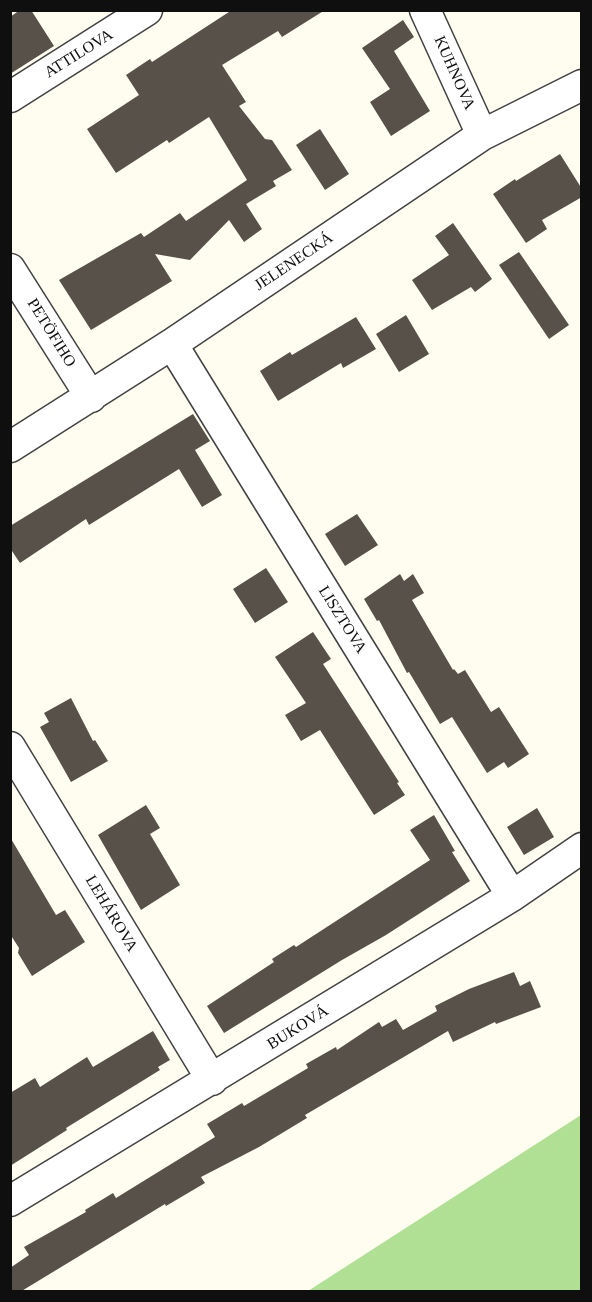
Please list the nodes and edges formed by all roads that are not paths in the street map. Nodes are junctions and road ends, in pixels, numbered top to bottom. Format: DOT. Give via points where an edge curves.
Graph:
graph roads {
  1 [pos="147,10"];
  2 [pos="425,10"];
  3 [pos="582,85"];
  4 [pos="10,97"];
  5 [pos="482,135"];
  6 [pos="10,269"];
  7 [pos="172,344"];
  8 [pos="91,397"];
  9 [pos="10,447"];
  10 [pos="10,747"];
  11 [pos="582,848"];
  12 [pos="512,896"];
  13 [pos="212,1080"];
  14 [pos="10,1201"];
  1 -- 4 [label="street, ATTILOVA"];
  2 -- 5 [label="street, KUHNOVA"];
  3 -- 5 [label="street, JELENECKÁ"];
  5 -- 7 [label="street, JELENECKÁ"];
  6 -- 8 [label="street, PETÖFIHO"];
  7 -- 8 [label="street, JELENECKÁ"];
  7 -- 12 [label="street, LISZTOVA"];
  8 -- 9 [label="street, JELENECKÁ"];
  10 -- 13 [label="street, LEHÁROVA"];
  11 -- 12 [label="street, BUKOVÁ"];
  12 -- 13 [label="street, BUKOVÁ"];
  13 -- 14 [label="street, BUKOVÁ"];
}
